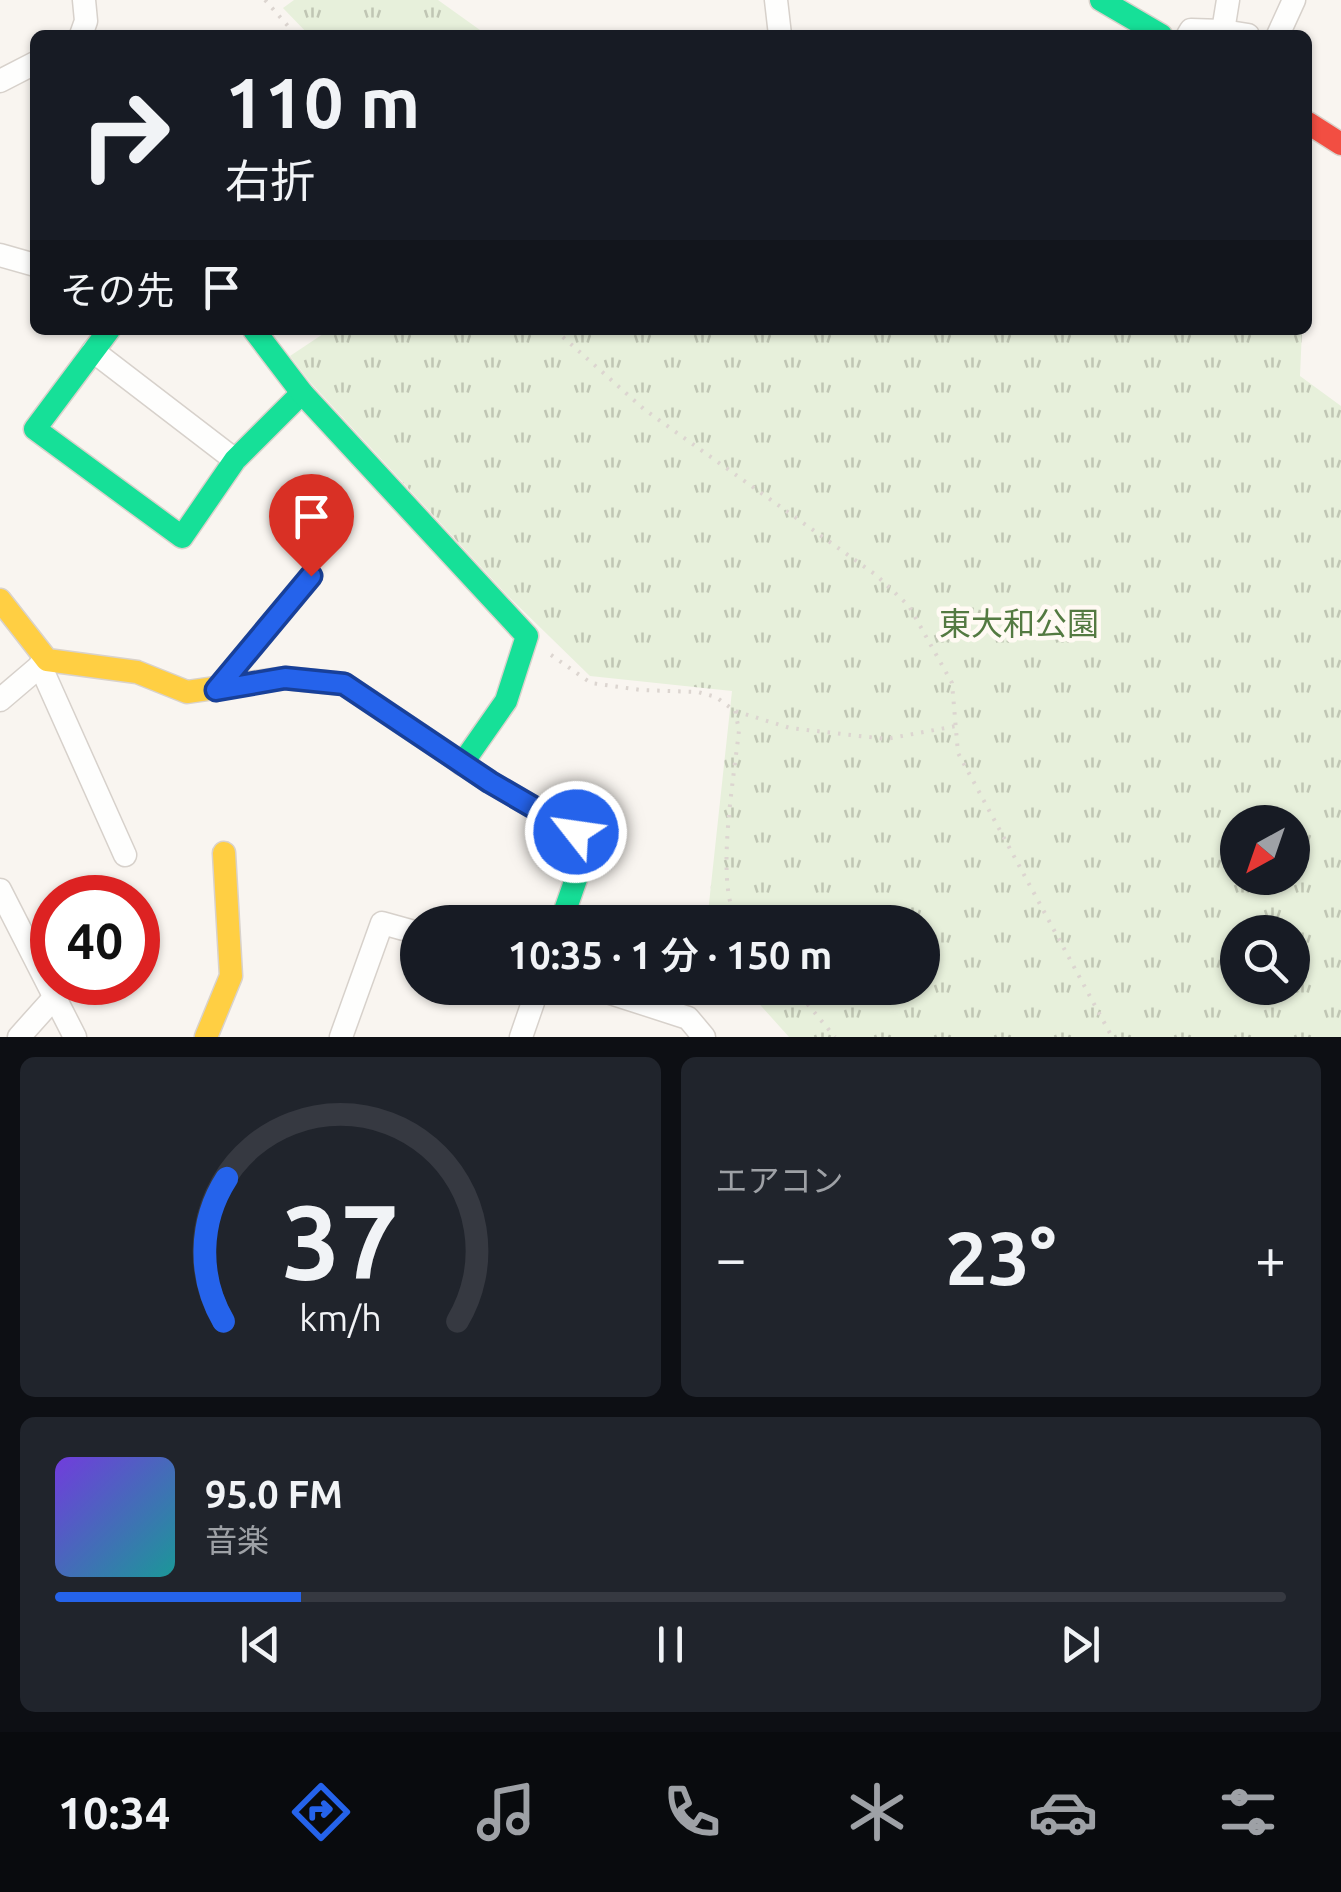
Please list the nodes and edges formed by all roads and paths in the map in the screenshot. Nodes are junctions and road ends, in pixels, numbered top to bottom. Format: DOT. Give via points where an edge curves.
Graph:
graph roads {
  1 [pos="84,0"];
  2 [pos="266,0"];
  3 [pos="775,0"];
  4 [pos="1101,0"];
  5 [pos="1228,0"];
  6 [pos="1294,0"];
  7 [pos="83,30"];
  8 [pos="292,30"];
  9 [pos="779,30"];
  10 [pos="1152,30"];
  11 [pos="1222,30"];
  12 [pos="1280,30"];
  13 [pos="30,66"];
  14 [pos="0,81"];
  15 [pos="1312,125"];
  16 [pos="1341,144"];
  17 [pos="0,255"];
  18 [pos="30,264"];
  19 [pos="105,335"];
  20 [pos="258,335"];
  21 [pos="561,335"];
  22 [pos="94,351"];
  23 [pos="302,394"];
  24 [pos="235,460"];
  25 [pos="311,576"];
  26 [pos="0,600"];
  27 [pos="527,636"];
  28 [pos="43,662"];
  29 [pos="216,690"];
  30 [pos="0,700"];
  31 [pos="735,711"];
  32 [pos="957,726"];
  33 [pos="462,764"];
  34 [pos="125,854"];
  35 [pos="224,854"];
  36 [pos="0,890"];
  37 [pos="567,905"];
  38 [pos="732,905"];
  39 [pos="400,928"];
  40 [pos="30,951"];
  41 [pos="49,1005"];
  42 [pos="57,1005"];
  43 [pos="532,1005"];
  44 [pos="647,1005"];
  45 [pos="808,1005"];
  46 [pos="19,1037"];
  47 [pos="74,1037"];
  48 [pos="206,1037"];
  49 [pos="341,1037"];
  50 [pos="521,1037"];
  51 [pos="704,1037"];
  52 [pos="835,1037"];
  53 [pos="1112,1037"];
  1 -- 7 [label="street"];
  2 -- 8 [label="path"];
  3 -- 9 [label="street"];
  4 -- 10 [label="street"];
  5 -- 11 [label="street"];
  6 -- 12 [label="street"];
  13 -- 14 [label="street"];
  15 -- 16 [label="street"];
  17 -- 18 [label="street"];
  19 -- 22 [label="street"];
  20 -- 23 [label="street"];
  21 -- 32 [label="path" via="645,410 876,575 909,606 952,683"];
  22 -- 24 [label="street"];
  22 -- 24 [label="street" via="35,429 182,536"];
  23 -- 24 [label="street"];
  23 -- 27 [label="street"];
  25 -- 29 [label="street"];
  26 -- 28 [label="street"];
  27 -- 31 [label="path" via="591,683 698,692"];
  27 -- 33 [label="street" via="506,701"];
  28 -- 29 [label="street" via="136,672 188,692"];
  28 -- 30 [label="street"];
  28 -- 34 [label="street"];
  29 -- 33 [label="street" via="285,678 344,684"];
  31 -- 32 [label="path" via="790,728 886,739"];
  31 -- 38 [label="path" via="725,872"];
  32 -- 53 [label="path" via="958,752"];
  33 -- 37 [label="street" via="576,832 583,859"];
  35 -- 48 [label="street" via="231,976"];
  36 -- 40 [label="street"];
  39 -- 49 [label="street" via="382,923"];
  41 -- 46 [label="street"];
  42 -- 47 [label="street"];
  43 -- 50 [label="street"];
  44 -- 51 [label="street" via="688,1018"];
  45 -- 52 [label="path"];
}
